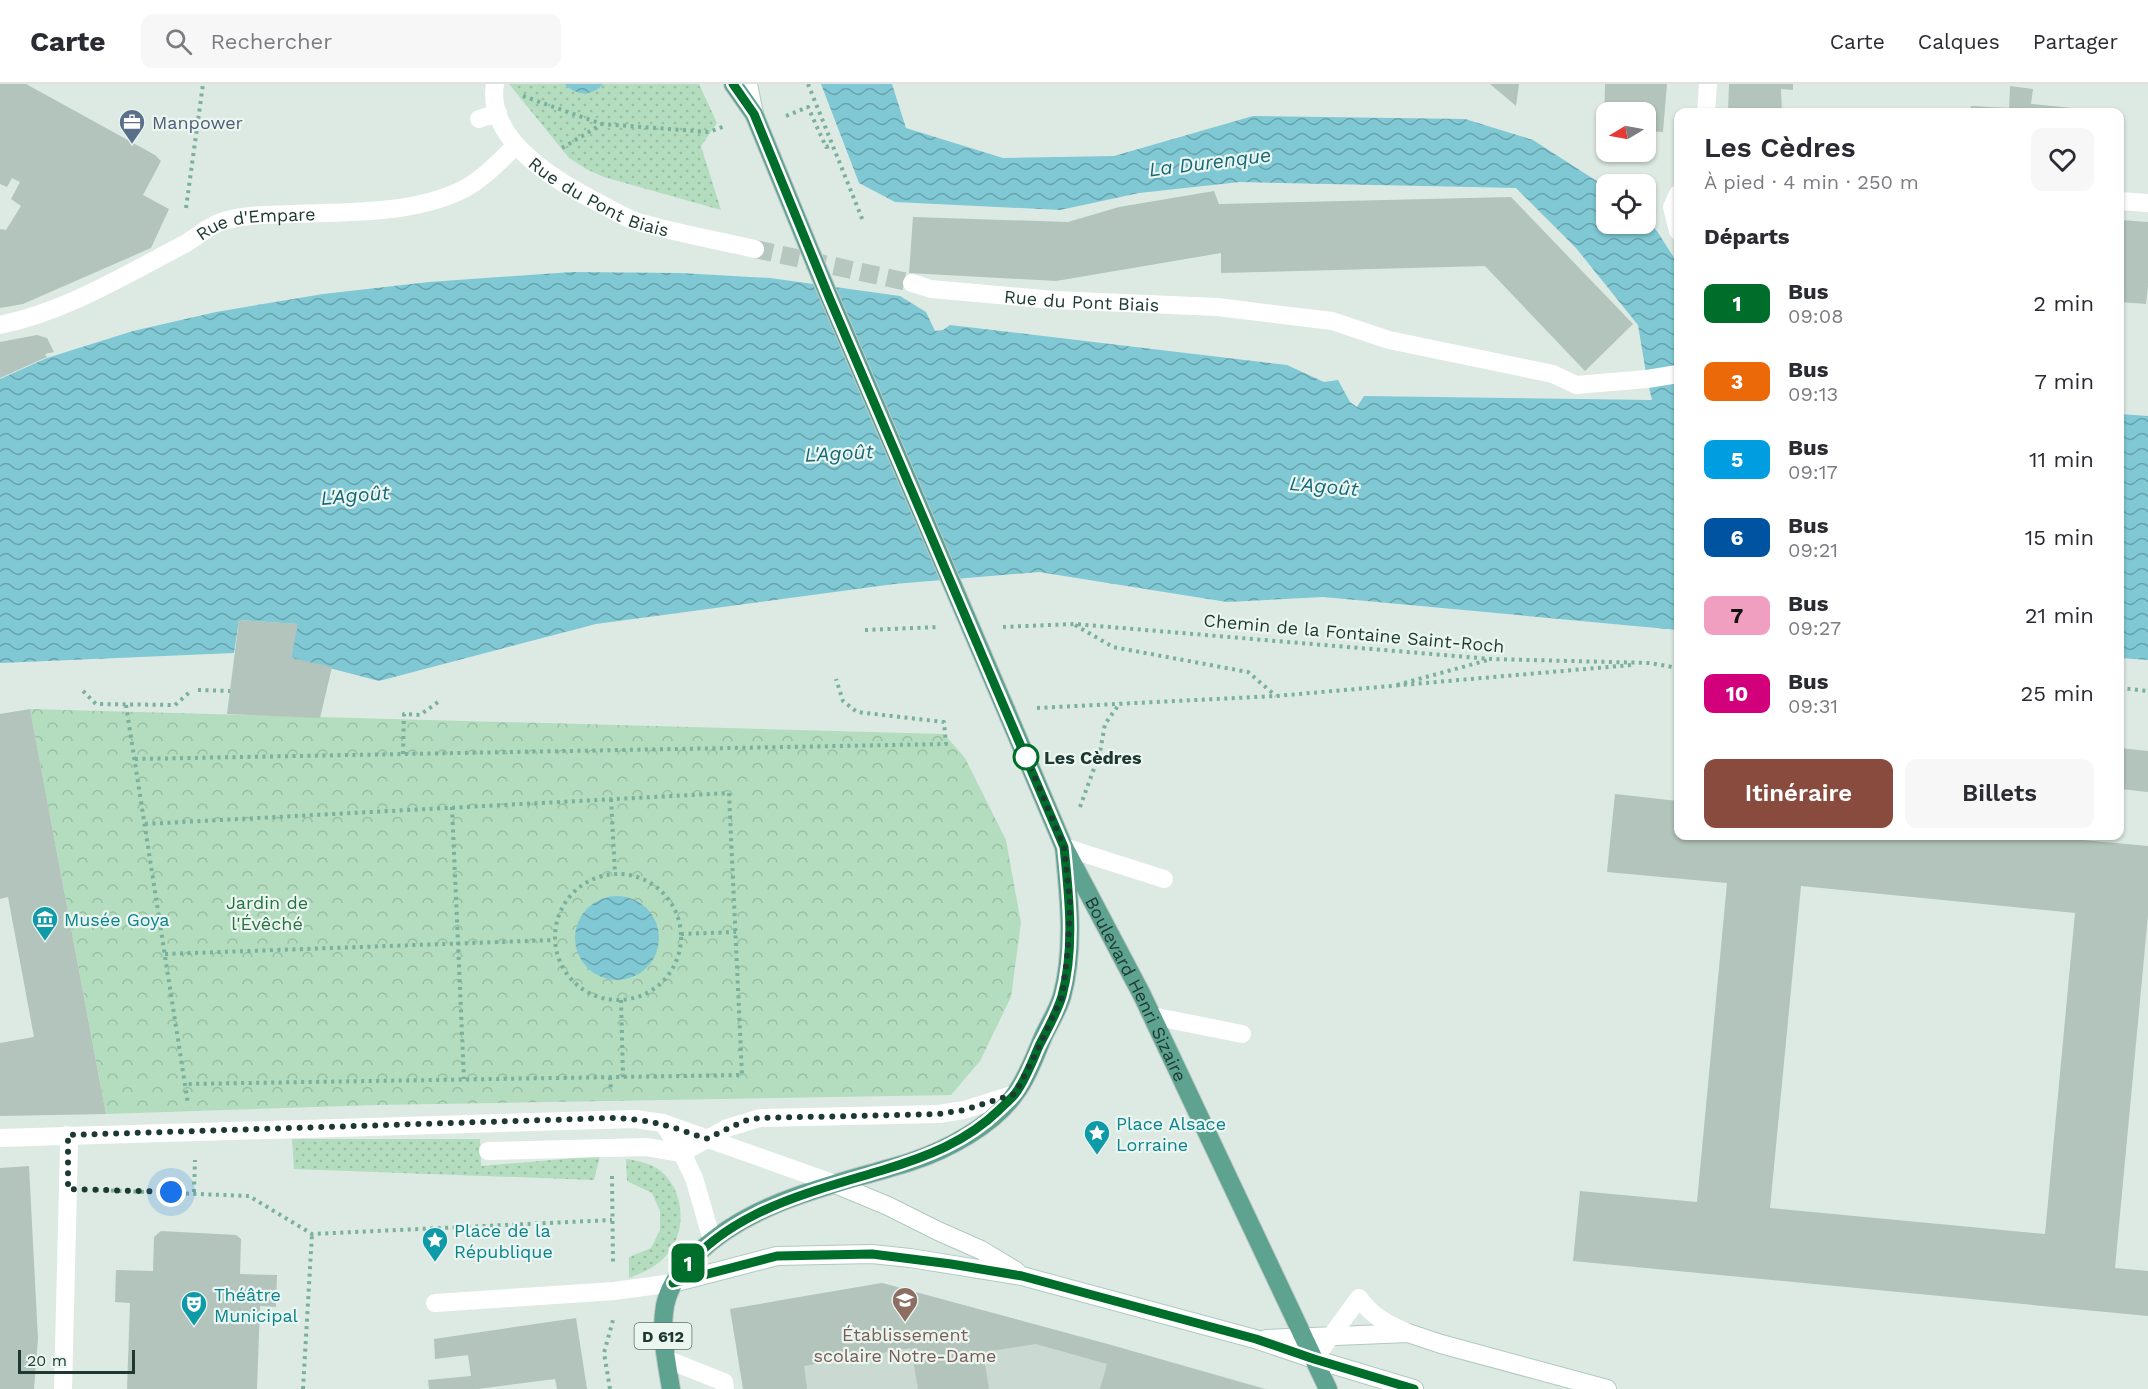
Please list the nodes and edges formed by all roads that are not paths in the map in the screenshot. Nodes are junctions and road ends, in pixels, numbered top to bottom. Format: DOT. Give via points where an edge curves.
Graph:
graph roads {
  1 [pos="733,84"];
  2 [pos="748,84"];
  3 [pos="1708,84"];
  4 [pos="495,87"];
  5 [pos="1706,108"];
  6 [pos="498,113"];
  7 [pos="754,114"];
  8 [pos="478,119"];
  9 [pos="516,145"];
  10 [pos="2124,201"];
  11 [pos="1674,203"];
  12 [pos="2148,203"];
  13 [pos="1674,218"];
  14 [pos="755,249"];
  15 [pos="912,283"];
  16 [pos="0,325"];
  17 [pos="1674,375"];
  18 [pos="1064,847"];
  19 [pos="1164,879"];
  20 [pos="1152,1016"];
  21 [pos="1242,1034"];
  22 [pos="1015,1094"];
  23 [pos="663,1123"];
  24 [pos="68,1135"];
  25 [pos="0,1138"];
  26 [pos="706,1139"];
  27 [pos="488,1151"];
  28 [pos="682,1153"];
  29 [pos="836,1184"];
  30 [pos="712,1240"];
  31 [pos="1022,1276"];
  32 [pos="673,1283"];
  33 [pos="435,1303"];
  34 [pos="1408,1333"];
  35 [pos="1330,1336"];
  36 [pos="1303,1337"];
  37 [pos="1256,1339"];
  38 [pos="666,1359"];
  39 [pos="1314,1359"];
  40 [pos="667,1386"];
  41 [pos="63,1389"];
  42 [pos="725,1389"];
  43 [pos="1328,1389"];
  44 [pos="1414,1389"];
  45 [pos="1607,1389"];
  1 -- 7 [label="main road"];
  2 -- 7 [label="street, Boulevard Henri Sizaire"];
  3 -- 5 [label="street"];
  4 -- 6 [label="street, Rue du Pont Biais"];
  6 -- 8 [label="street"];
  6 -- 9 [label="street, Rue du Pont Biais"];
  7 -- 18 [label="main road, Boulevard Henri Sizaire, bridge"];
  9 -- 14 [label="street, Rue du Pont Biais" via="567,187 636,221"];
  9 -- 16 [label="street, Rue d'Empare" via="486,174 440,199 369,211 257,216 220,222 190,242 91,292 29,319"];
  10 -- 12 [label="street"];
  11 -- 13 [label="street"];
  15 -- 17 [label="street, Rue du Pont Biais" via="932,289 1054,300 1217,307 1332,321 1389,340 1553,375 1576,385"];
  18 -- 19 [label="street"];
  18 -- 20 [label="main road, Boulevard Henri Sizaire"];
  18 -- 22 [label="main road, D 612" via="1070,902 1062,997"];
  20 -- 21 [label="street"];
  20 -- 36 [label="main road, Boulevard Henri Sizaire"];
  22 -- 26 [label="street" via="939,1114 760,1118 744,1121"];
  22 -- 29 [label="main road, D 612" via="986,1123 957,1143"];
  23 -- 24 [label="street" via="611,1118"];
  23 -- 26 [label="street"];
  23 -- 28 [label="street"];
  24 -- 25 [label="street"];
  24 -- 41 [label="street"];
  26 -- 28 [label="street"];
  26 -- 29 [label="street"];
  27 -- 28 [label="street" via="646,1147"];
  28 -- 30 [label="street" via="701,1196"];
  29 -- 30 [label="main road, D 612" via="749,1216"];
  29 -- 31 [label="street" via="981,1250"];
  30 -- 32 [label="main road, D 612"];
  31 -- 32 [label="street" via="872,1254 761,1259"];
  31 -- 37 [label="street"];
  32 -- 33 [label="street" via="614,1291"];
  32 -- 38 [label="main road, D 612" via="664,1311"];
  34 -- 35 [label="street"];
  34 -- 35 [label="street" via="1377,1318 1359,1298"];
  34 -- 45 [label="street"];
  35 -- 36 [label="street"];
  35 -- 39 [label="street"];
  36 -- 37 [label="street"];
  36 -- 39 [label="main road, Boulevard Henri Sizaire"];
  37 -- 39 [label="street"];
  38 -- 40 [label="main road, D 612"];
  38 -- 42 [label="street" via="724,1382"];
  39 -- 43 [label="main road, Boulevard Henri Sizaire"];
  39 -- 44 [label="street"];
}
